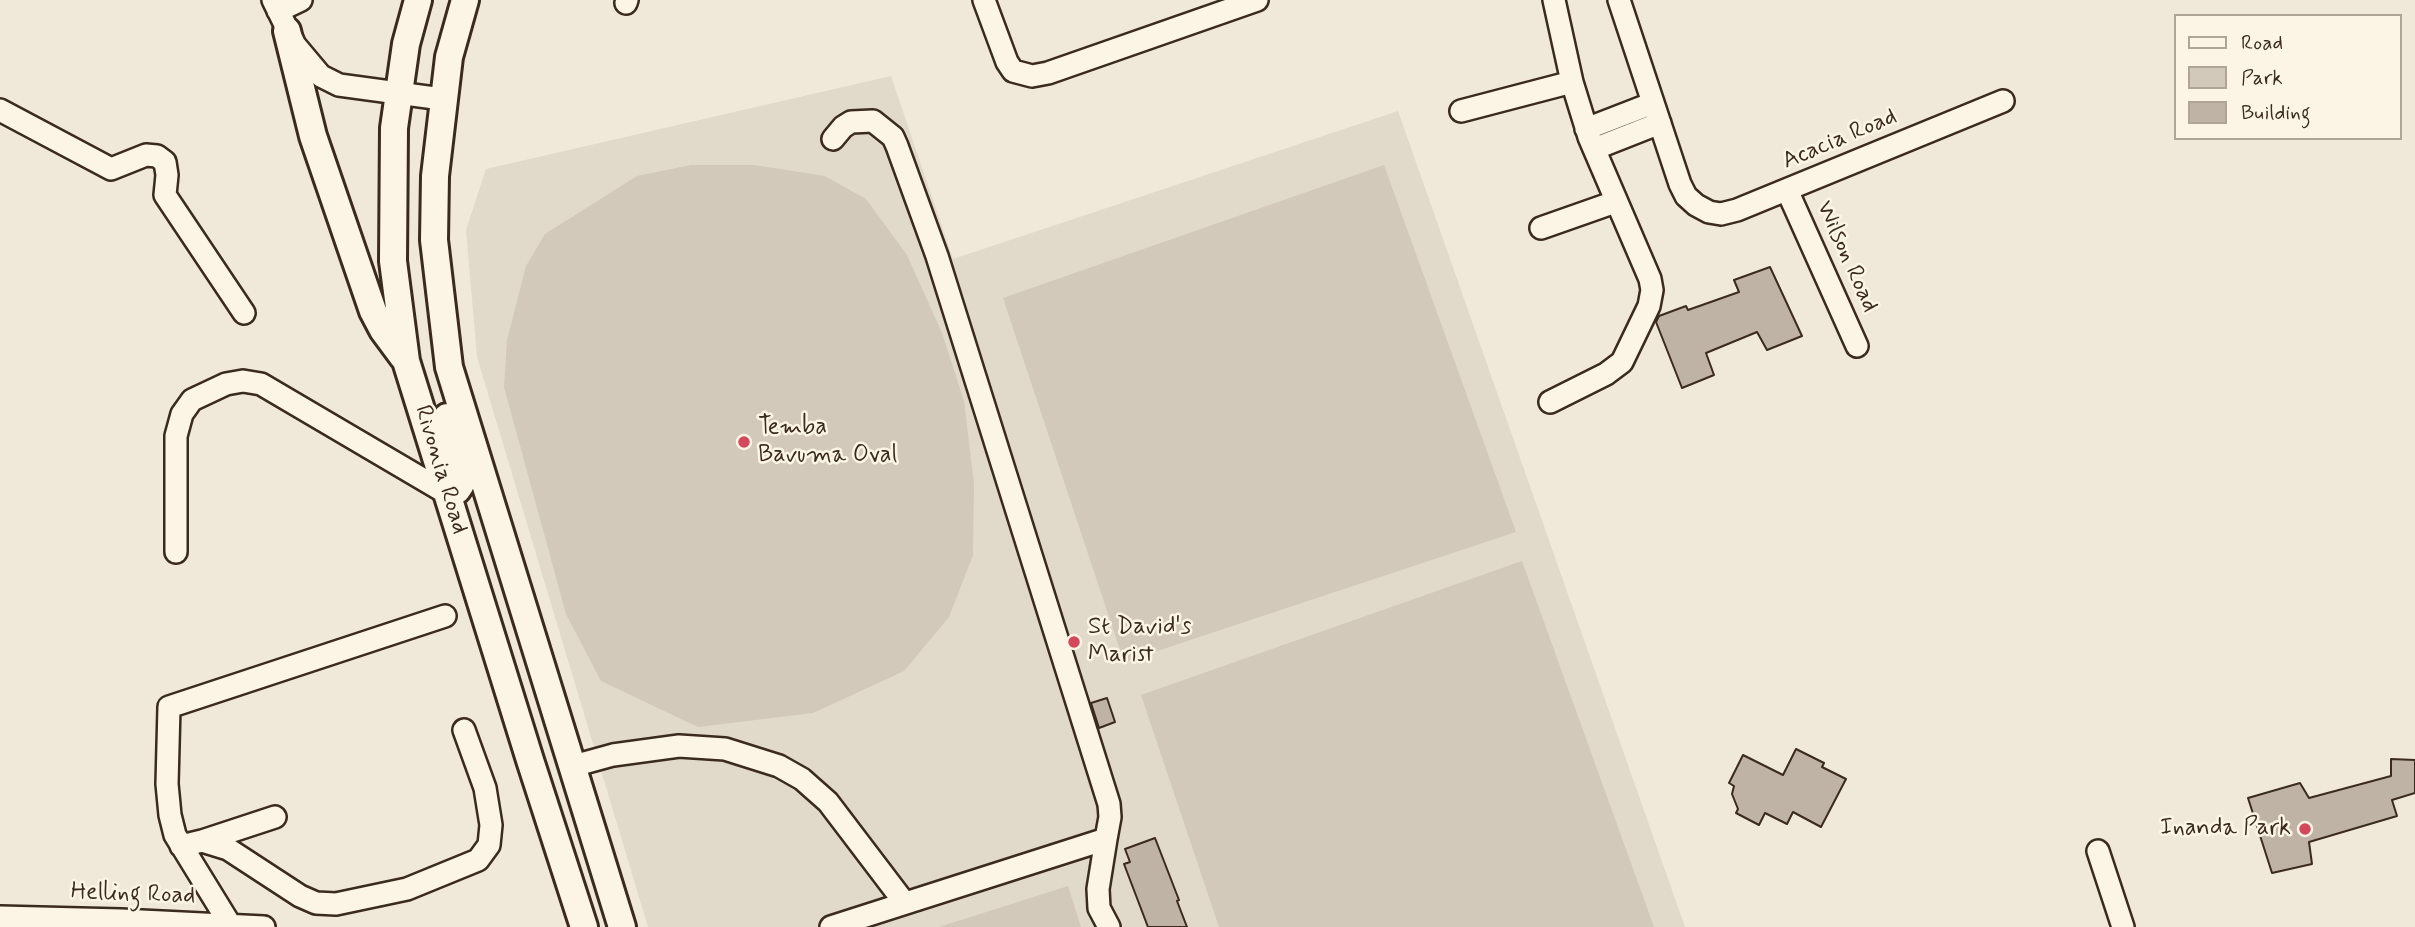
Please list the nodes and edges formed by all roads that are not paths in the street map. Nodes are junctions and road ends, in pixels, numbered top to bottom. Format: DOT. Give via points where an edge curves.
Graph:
graph roads {
  1 [pos="301,0"];
  2 [pos="418,0"];
  3 [pos="465,0"];
  4 [pos="984,0"];
  5 [pos="1257,0"];
  6 [pos="1555,0"];
  7 [pos="1619,0"];
  8 [pos="279,14"];
  9 [pos="1572,82"];
  10 [pos="397,93"];
  11 [pos="443,99"];
  12 [pos="2003,101"];
  13 [pos="0,110"];
  14 [pos="1461,111"];
  15 [pos="1657,113"];
  16 [pos="833,139"];
  17 [pos="1590,139"];
  18 [pos="1787,190"];
  19 [pos="1615,202"];
  20 [pos="1541,229"];
  21 [pos="434,240"];
  22 [pos="244,313"];
  23 [pos="1857,346"];
  24 [pos="406,361"];
  25 [pos="1550,402"];
  26 [pos="448,494"];
  27 [pos="177,552"];
  28 [pos="445,616"];
  29 [pos="464,730"];
  30 [pos="573,766"];
  31 [pos="275,817"];
  32 [pos="1106,839"];
  33 [pos="192,844"];
  34 [pos="2098,852"];
  35 [pos="904,902"];
  36 [pos="0,917"];
  37 [pos="231,926"];
  38 [pos="264,927"];
  39 [pos="584,927"];
  40 [pos="622,927"];
  41 [pos="831,927"];
  42 [pos="1108,927"];
  43 [pos="2123,927"];
  1 -- 8 [label="street"];
  2 -- 10 [label="main road, Rivonia Road"];
  3 -- 11 [label="main road, Rivonia Road"];
  4 -- 5 [label="street" via="1013,71 1032,76"];
  6 -- 9 [label="street"];
  7 -- 15 [label="street"];
  8 -- 10 [label="street" via="305,60 321,76 340,85"];
  8 -- 24 [label="main road" via="313,136 373,312"];
  9 -- 14 [label="street"];
  9 -- 17 [label="street"];
  10 -- 11 [label="street"];
  10 -- 24 [label="main road, Rivonia Road" via="393,261"];
  11 -- 21 [label="main road, Rivonia Road"];
  12 -- 18 [label="street, Acacia Road"];
  13 -- 22 [label="street" via="111,169 146,155 165,162 165,194"];
  15 -- 17 [label="street"];
  15 -- 17 [label="street" via="1614,141"];
  15 -- 18 [label="street, Acacia Road" via="1680,184 1696,205 1721,214"];
  16 -- 32 [label="street" via="852,122 873,121 897,146 941,269 1109,804"];
  17 -- 19 [label="street"];
  18 -- 23 [label="street, Wilson Road"];
  19 -- 20 [label="street"];
  19 -- 25 [label="street" via="1650,279 1649,306 1622,362"];
  21 -- 26 [label="main road" via="427,270 426,319 462,476 457,490"];
  21 -- 30 [label="main road, Rivonia Road" via="449,367"];
  24 -- 26 [label="main road, Rivonia Road"];
  26 -- 27 [label="street" via="261,384 226,384 192,400 181,414"];
  26 -- 39 [label="main road, Rivonia Road"];
  28 -- 33 [label="street" via="169,707 170,815"];
  29 -- 33 [label="street" via="485,788 491,825 489,845 478,860 407,889 336,904 316,903 228,849"];
  30 -- 35 [label="street" via="613,754 679,746 725,749 779,766 828,802"];
  30 -- 40 [label="main road, Rivonia Road"];
  31 -- 33 [label="street"];
  32 -- 35 [label="street"];
  32 -- 42 [label="street" via="1098,889 1099,908"];
  33 -- 37 [label="street"];
  34 -- 43 [label="street"];
  35 -- 41 [label="street"];
  36 -- 37 [label="street, Helling Road"];
  37 -- 38 [label="street, Helling Road"];
}
